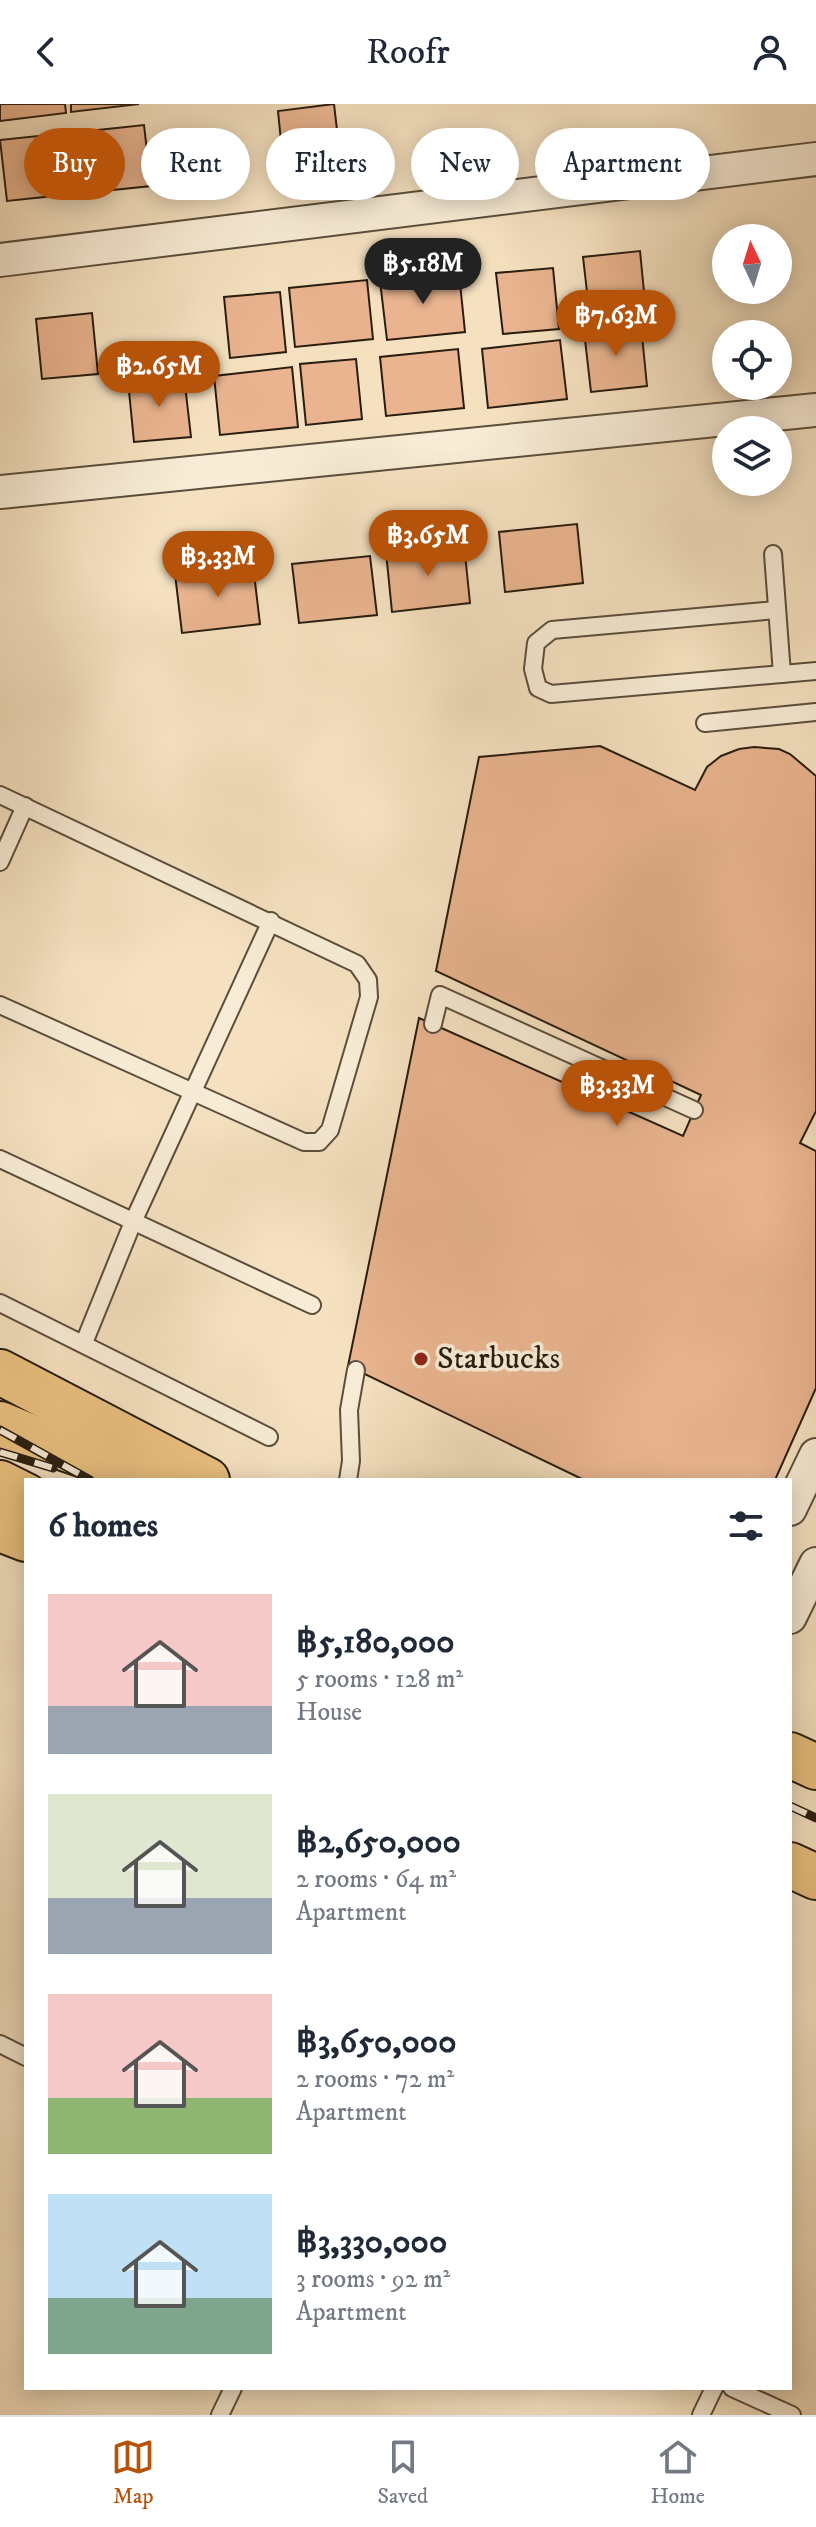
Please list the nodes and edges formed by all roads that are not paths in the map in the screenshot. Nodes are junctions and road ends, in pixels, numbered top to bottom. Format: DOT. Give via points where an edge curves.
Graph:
graph roads {
  1 [pos="816,159"];
  2 [pos="0,260"];
  3 [pos="816,410"];
  4 [pos="0,492"];
  5 [pos="773,554"];
  6 [pos="777,610"];
  7 [pos="816,671"];
  8 [pos="782,674"];
  9 [pos="816,712"];
  10 [pos="705,723"];
  11 [pos="0,795"];
  12 [pos="25,806"];
  13 [pos="0,862"];
  14 [pos="271,921"];
  15 [pos="0,1005"];
  16 [pos="433,1024"];
  17 [pos="192,1092"];
  18 [pos="694,1110"];
  19 [pos="0,1159"];
  20 [pos="133,1222"];
  21 [pos="0,1303"];
  22 [pos="312,1305"];
  23 [pos="84,1343"];
  24 [pos="356,1370"];
  25 [pos="0,1372"];
  26 [pos="0,1424"];
  27 [pos="269,1437"];
  28 [pos="816,1455"];
  29 [pos="152,1478"];
  30 [pos="203,1478"];
  31 [pos="348,1478"];
  32 [pos="0,1483"];
  33 [pos="24,1495"];
  34 [pos="792,1505"];
  35 [pos="0,1529"];
  36 [pos="24,1538"];
  37 [pos="816,1564"];
  38 [pos="792,1613"];
  39 [pos="792,1756"];
  40 [pos="816,1767"];
  41 [pos="792,1866"];
  42 [pos="816,1877"];
  43 [pos="0,2044"];
  44 [pos="24,2056"];
  45 [pos="232,2390"];
  46 [pos="713,2390"];
  47 [pos="736,2390"];
  48 [pos="220,2415"];
  49 [pos="701,2415"];
  50 [pos="792,2415"];
  1 -- 2 [label="street"];
  3 -- 4 [label="street"];
  5 -- 6 [label="lane"];
  6 -- 8 [label="lane"];
  6 -- 8 [label="lane" via="552,630 536,643 533,669 538,688 551,694"];
  7 -- 8 [label="lane"];
  9 -- 10 [label="lane"];
  11 -- 12 [label="lane"];
  12 -- 13 [label="lane"];
  12 -- 14 [label="lane"];
  14 -- 17 [label="lane"];
  14 -- 17 [label="lane" via="357,964 368,980 369,997 330,1130 319,1142 304,1142"];
  15 -- 17 [label="lane"];
  16 -- 18 [label="lane" via="440,995"];
  17 -- 20 [label="lane"];
  19 -- 20 [label="lane"];
  20 -- 22 [label="lane"];
  20 -- 23 [label="lane"];
  21 -- 23 [label="lane"];
  23 -- 27 [label="lane"];
  24 -- 31 [label="lane" via="349,1410"];
  25 -- 30 [label="main road"];
  26 -- 29 [label="main road"];
  28 -- 34 [label="street"];
  32 -- 33 [label="main road"];
  35 -- 36 [label="main road"];
  37 -- 38 [label="street"];
  39 -- 40 [label="main road"];
  41 -- 42 [label="main road"];
  43 -- 44 [label="lane"];
  45 -- 48 [label="lane"];
  46 -- 49 [label="lane"];
  47 -- 50 [label="lane"];
}
